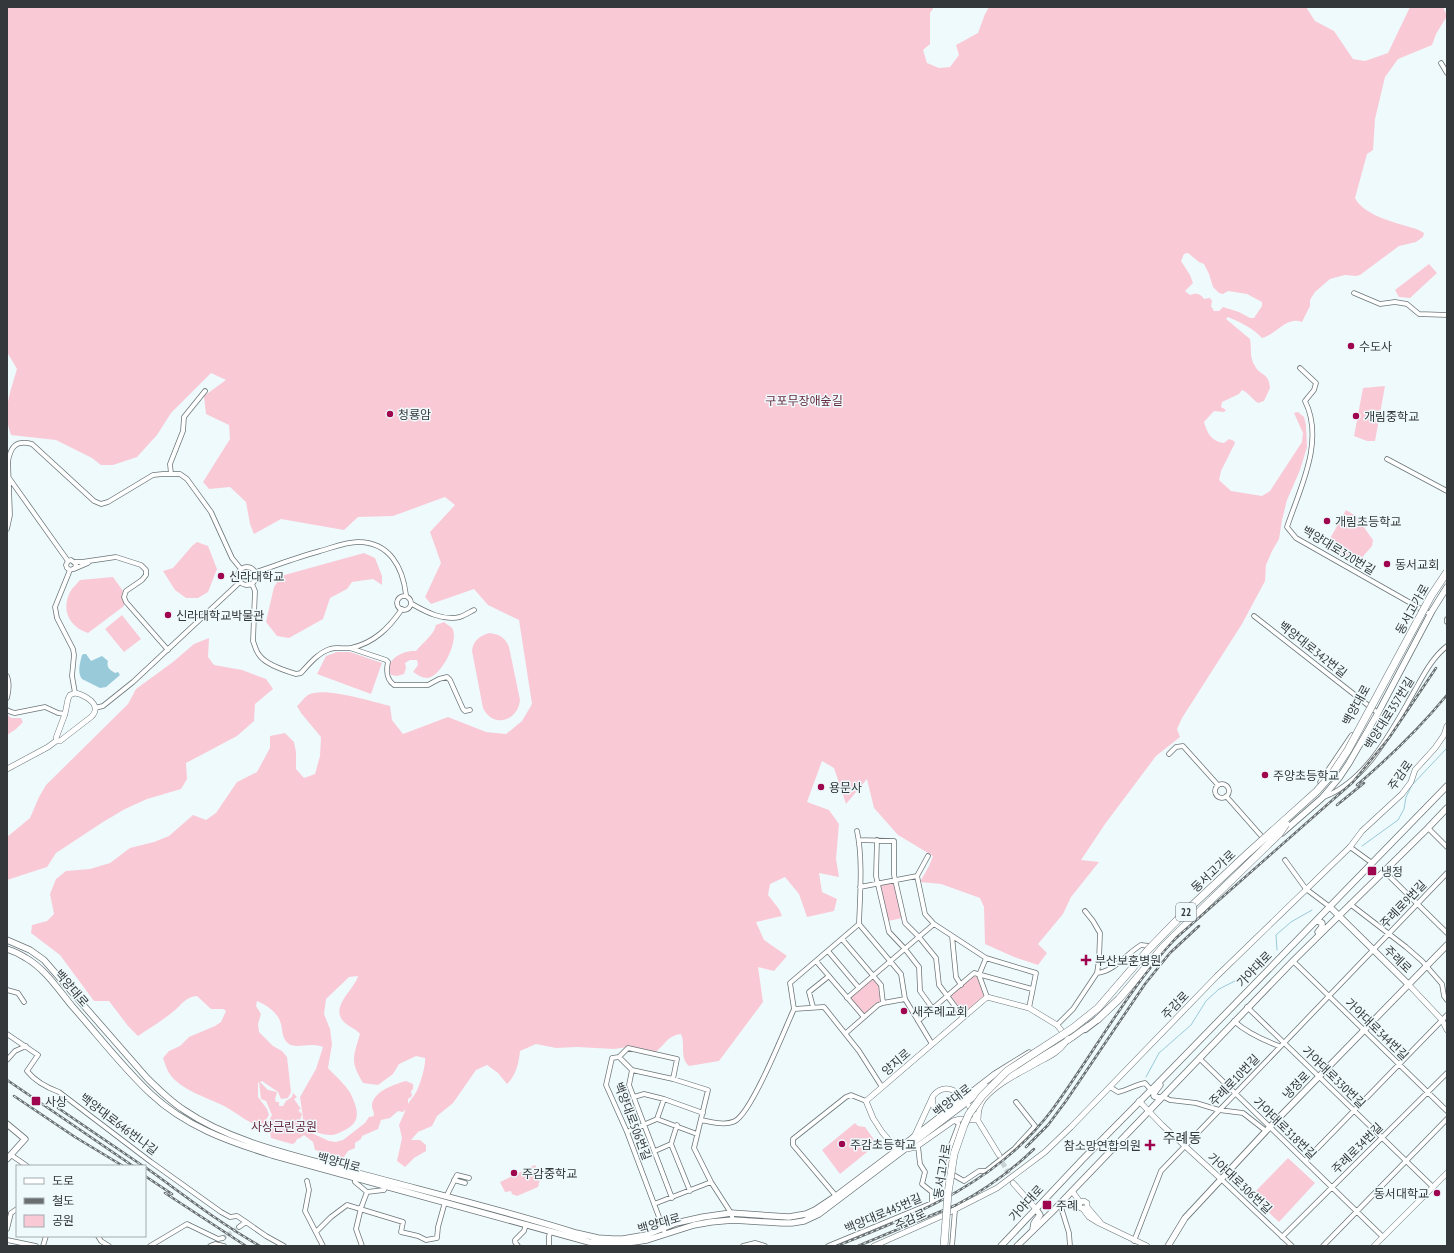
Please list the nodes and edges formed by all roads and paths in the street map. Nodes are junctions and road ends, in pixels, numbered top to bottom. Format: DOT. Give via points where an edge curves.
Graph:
graph roads {
  1 [pos="1441,63"];
  2 [pos="1447,73"];
  3 [pos="1354,293"];
  4 [pos="1447,315"];
  5 [pos="1300,368"];
  6 [pos="205,391"];
  7 [pos="1387,459"];
  8 [pos="8,460"];
  9 [pos="170,474"];
  10 [pos="9,478"];
  11 [pos="1447,491"];
  12 [pos="7,529"];
  13 [pos="68,561"];
  14 [pos="92,561"];
  15 [pos="75,562"];
  16 [pos="1447,566"];
  17 [pos="241,569"];
  18 [pos="72,570"];
  19 [pos="256,572"];
  20 [pos="1447,572"];
  21 [pos="1447,580"];
  22 [pos="240,582"];
  23 [pos="252,584"];
  24 [pos="1447,587"];
  25 [pos="406,595"];
  26 [pos="412,604"];
  27 [pos="402,609"];
  28 [pos="1421,609"];
  29 [pos="474,610"];
  30 [pos="1430,614"];
  31 [pos="1254,616"];
  32 [pos="1447,619"];
  33 [pos="1447,622"];
  34 [pos="1447,646"];
  35 [pos="350,648"];
  36 [pos="168,650"];
  37 [pos="7,676"];
  38 [pos="75,693"];
  39 [pos="7,698"];
  40 [pos="1369,706"];
  41 [pos="95,708"];
  42 [pos="7,710"];
  43 [pos="470,710"];
  44 [pos="1378,713"];
  45 [pos="65,714"];
  46 [pos="1447,726"];
  47 [pos="56,740"];
  48 [pos="1169,754"];
  49 [pos="7,769"];
  50 [pos="1218,785"];
  51 [pos="1447,786"];
  52 [pos="1226,796"];
  53 [pos="1322,798"];
  54 [pos="1447,808"];
  55 [pos="1286,824"];
  56 [pos="1428,828"];
  57 [pos="857,831"];
  58 [pos="1262,838"];
  59 [pos="859,840"];
  60 [pos="877,840"];
  61 [pos="1269,845"];
  62 [pos="1447,847"];
  63 [pos="1350,848"];
  64 [pos="1246,854"];
  65 [pos="928,856"];
  66 [pos="1285,860"];
  67 [pos="1372,863"];
  68 [pos="1384,871"];
  69 [pos="1447,873"];
  70 [pos="917,876"];
  71 [pos="895,880"];
  72 [pos="878,884"];
  73 [pos="860,887"];
  74 [pos="1306,889"];
  75 [pos="1418,903"];
  76 [pos="1350,904"];
  77 [pos="1330,907"];
  78 [pos="1085,911"];
  79 [pos="1338,916"];
  80 [pos="1315,922"];
  81 [pos="859,924"];
  82 [pos="934,924"];
  83 [pos="1388,933"];
  84 [pos="1447,933"];
  85 [pos="952,936"];
  86 [pos="919,937"];
  87 [pos="7,940"];
  88 [pos="842,940"];
  89 [pos="1311,942"];
  90 [pos="1447,945"];
  91 [pos="1149,946"];
  92 [pos="7,948"];
  93 [pos="905,949"];
  94 [pos="1373,949"];
  95 [pos="828,951"];
  96 [pos="986,958"];
  97 [pos="816,961"];
  98 [pos="890,961"];
  99 [pos="1293,961"];
  100 [pos="1426,966"];
  101 [pos="1097,973"];
  102 [pos="979,975"];
  103 [pos="829,976"];
  104 [pos="873,976"];
  105 [pos="1408,984"];
  106 [pos="961,985"];
  107 [pos="859,988"];
  108 [pos="1032,989"];
  109 [pos="7,990"];
  110 [pos="1328,995"];
  111 [pos="948,997"];
  112 [pos="987,997"];
  113 [pos="847,998"];
  114 [pos="904,999"];
  115 [pos="1447,1000"];
  116 [pos="24,1002"];
  117 [pos="883,1003"];
  118 [pos="813,1007"];
  119 [pos="1248,1007"];
  120 [pos="1029,1008"];
  121 [pos="794,1009"];
  122 [pos="933,1009"];
  123 [pos="1092,1009"];
  124 [pos="1447,1015"];
  125 [pos="864,1017"];
  126 [pos="964,1017"];
  127 [pos="1098,1019"];
  128 [pos="1442,1020"];
  129 [pos="918,1021"];
  130 [pos="1234,1021"];
  131 [pos="1079,1022"];
  132 [pos="1057,1025"];
  133 [pos="1085,1029"];
  134 [pos="1447,1030"];
  135 [pos="1364,1031"];
  136 [pos="846,1033"];
  137 [pos="1063,1033"];
  138 [pos="7,1034"];
  139 [pos="1068,1041"];
  140 [pos="1284,1042"];
  141 [pos="932,1044"];
  142 [pos="26,1046"];
  143 [pos="1279,1046"];
  144 [pos="619,1057"];
  145 [pos="1200,1059"];
  146 [pos="7,1060"];
  147 [pos="1399,1064"];
  148 [pos="632,1070"];
  149 [pos="1447,1073"];
  150 [pos="1319,1077"];
  151 [pos="1163,1078"];
  152 [pos="673,1079"];
  153 [pos="882,1087"];
  154 [pos="1110,1087"];
  155 [pos="1151,1090"];
  156 [pos="1427,1092"];
  157 [pos="1235,1093"];
  158 [pos="959,1095"];
  159 [pos="933,1096"];
  160 [pos="634,1097"];
  161 [pos="1164,1097"];
  162 [pos="664,1099"];
  163 [pos="866,1101"];
  164 [pos="1138,1101"];
  165 [pos="1016,1102"];
  166 [pos="969,1106"];
  167 [pos="1219,1110"];
  168 [pos="1354,1110"];
  169 [pos="1149,1111"];
  170 [pos="1447,1111"];
  171 [pos="703,1113"];
  172 [pos="943,1114"];
  173 [pos="657,1119"];
  174 [pos="1447,1119"];
  175 [pos="701,1120"];
  176 [pos="978,1120"];
  177 [pos="955,1121"];
  178 [pos="7,1124"];
  179 [pos="644,1125"];
  180 [pos="677,1125"];
  181 [pos="1268,1129"];
  182 [pos="627,1132"];
  183 [pos="697,1134"];
  184 [pos="1382,1137"];
  185 [pos="913,1138"];
  186 [pos="671,1144"];
  187 [pos="1185,1145"];
  188 [pos="918,1146"];
  189 [pos="907,1149"];
  190 [pos="655,1151"];
  191 [pos="899,1152"];
  192 [pos="998,1155"];
  193 [pos="9,1157"];
  194 [pos="1305,1161"];
  195 [pos="1406,1161"];
  196 [pos="26,1165"];
  197 [pos="946,1171"];
  198 [pos="1447,1173"];
  199 [pos="355,1175"];
  200 [pos="469,1178"];
  201 [pos="1221,1178"];
  202 [pos="454,1180"];
  203 [pos="307,1181"];
  204 [pos="711,1182"];
  205 [pos="464,1183"];
  206 [pos="1013,1183"];
  207 [pos="386,1186"];
  208 [pos="1332,1187"];
  209 [pos="1433,1187"];
  210 [pos="690,1191"];
  211 [pos="1072,1191"];
  212 [pos="366,1192"];
  213 [pos="836,1196"];
  214 [pos="672,1198"];
  215 [pos="445,1199"];
  216 [pos="932,1203"];
  217 [pos="654,1204"];
  218 [pos="1060,1204"];
  219 [pos="361,1208"];
  220 [pos="1036,1209"];
  221 [pos="7,1210"];
  222 [pos="16,1210"];
  223 [pos="955,1210"];
  224 [pos="1356,1211"];
  225 [pos="11,1213"];
  226 [pos="731,1213"];
  227 [pos="944,1215"];
  228 [pos="733,1220"];
  229 [pos="246,1222"];
  230 [pos="526,1224"];
  231 [pos="239,1226"];
  232 [pos="7,1229"];
  233 [pos="1033,1230"];
  234 [pos="551,1231"];
  235 [pos="664,1231"];
  236 [pos="316,1232"];
  237 [pos="99,1237"];
  238 [pos="1282,1237"];
  239 [pos="1383,1237"];
  240 [pos="223,1238"];
  241 [pos="7,1240"];
  242 [pos="1134,1241"];
  243 [pos="152,1245"];
  244 [pos="36,1246"];
  245 [pos="109,1246"];
  246 [pos="210,1246"];
  247 [pos="224,1246"];
  248 [pos="284,1246"];
  249 [pos="323,1246"];
  250 [pos="362,1246"];
  251 [pos="518,1246"];
  252 [pos="549,1246"];
  253 [pos="743,1246"];
  254 [pos="765,1246"];
  255 [pos="828,1246"];
  256 [pos="874,1246"];
  257 [pos="943,1246"];
  258 [pos="948,1246"];
  259 [pos="952,1246"];
  260 [pos="1001,1246"];
  261 [pos="1017,1246"];
  262 [pos="1070,1246"];
  263 [pos="1146,1246"];
  264 [pos="1168,1246"];
  265 [pos="1292,1246"];
  266 [pos="1323,1246"];
  267 [pos="1374,1246"];
  1 -- 2 [label="street"];
  3 -- 4 [label="street" via="1380,304 1407,304 1419,314"];
  5 -- 28 [label="street, 백양대로320번길" via="1316,383 1305,401 1310,410 1313,426 1312,442 1306,470 1287,527 1296,538"];
  6 -- 9 [label="street" via="184,417 183,431 170,464"];
  7 -- 11 [label="street"];
  8 -- 9 [label="street" via="13,447 17,444 32,444 94,501 101,504 154,475"];
  8 -- 10 [label="street"];
  9 -- 17 [label="street" via="180,474 187,479 212,512 232,558"];
  10 -- 12 [label="street" via="10,515"];
  10 -- 13 [label="street"];
  13 -- 15 [label="street"];
  13 -- 18 [label="street" via="66,567"];
  14 -- 15 [label="street"];
  14 -- 18 [label="street"];
  14 -- 36 [label="street" via="116,557 135,562 146,570 142,580 126,591 124,597"];
  15 -- 18 [label="street" via="76,566"];
  16 -- 28 [label="main road, 백양대로"];
  17 -- 19 [label="street" via="247,566"];
  17 -- 22 [label="street" via="238,576"];
  18 -- 38 [label="street" via="55,607 57,618 73,649 72,676"];
  19 -- 23 [label="street" via="256,580"];
  19 -- 25 [label="street" via="296,558 358,542 376,546 395,560 403,577"];
  20 -- 64 [label="highway, 동서고가로 / 22, bridge" via="1341,762 1317,791"];
  21 -- 55 [label="highway, 동서고가로 / 22" via="1345,764 1319,795"];
  22 -- 23 [label="street"];
  22 -- 36 [label="street"];
  23 -- 35 [label="street" via="255,591 253,641 259,656 264,660 296,674 301,673 320,654 329,649"];
  24 -- 30 [label="main road, 백양대로"];
  25 -- 26 [label="street"];
  25 -- 27 [label="street" via="397,601"];
  26 -- 27 [label="street" via="408,609"];
  26 -- 29 [label="street" via="437,616 446,617 460,617"];
  27 -- 35 [label="street" via="389,627 376,638"];
  28 -- 30 [label="street, 백양대로320번길"];
  28 -- 40 [label="main road, 백양대로"];
  30 -- 44 [label="main road, 백양대로"];
  31 -- 40 [label="street, 백양대로342번길"];
  32 -- 33 [label="street"];
  34 -- 53 [label="street, 백양대로357번길" via="1432,661 1377,754 1335,793"];
  35 -- 43 [label="street" via="386,660 387,677 394,685 428,685 447,677 463,709"];
  36 -- 41 [label="street" via="103,706"];
  37 -- 39 [label="street"];
  38 -- 41 [label="street" via="87,698"];
  38 -- 45 [label="street" via="68,699"];
  40 -- 44 [label="street, 백양대로342번길"];
  40 -- 58 [label="main road, 백양대로" via="1320,783"];
  41 -- 47 [label="street" via="91,717 60,741"];
  42 -- 45 [label="street" via="15,712 45,707"];
  44 -- 53 [label="main road, 백양대로" via="1349,763"];
  45 -- 47 [label="street"];
  46 -- 63 [label="street, 주감로" via="1444,735 1415,770 1411,782 1402,794 1362,831"];
  47 -- 49 [label="street"];
  48 -- 50 [label="street" via="1176,747 1183,746"];
  50 -- 52 [label="street" via="1227,786"];
  50 -- 52 [label="street" via="1215,791 1217,795"];
  51 -- 67 [label="main road, 가야대로"];
  52 -- 58 [label="street"];
  53 -- 61 [label="main road, 백양대로"];
  54 -- 56 [label="main road, 가야대로"];
  55 -- 127 [label="highway, bridge" via="1279,834 1168,942 1119,999"];
  55 -- 258 [label="highway, 동서고가로 / 22, bridge" via="1159,944 1100,1011 1060,1042 1016,1068 990,1092 970,1122 958,1154"];
  56 -- 62 [label="street"];
  56 -- 68 [label="main road, 가야대로"];
  57 -- 59 [label="street"];
  58 -- 61 [label="street"];
  58 -- 91 [label="main road, 백양대로" via="1196,897"];
  59 -- 60 [label="street"];
  59 -- 73 [label="street"];
  60 -- 71 [label="street" via="894,841"];
  60 -- 72 [label="street"];
  61 -- 133 [label="main road, 백양대로" via="1158,948 1100,1016"];
  63 -- 67 [label="street"];
  63 -- 74 [label="street, 주감로"];
  64 -- 123 [label="highway, bridge" via="1231,863 1185,906"];
  64 -- 257 [label="highway, 동서고가로 / 22, bridge" via="1148,950 1098,1008 1073,1028 1007,1071 982,1096 969,1114 954,1154"];
  65 -- 70 [label="street"];
  66 -- 74 [label="street"];
  67 -- 77 [label="main road, 가야대로"];
  68 -- 75 [label="street"];
  68 -- 76 [label="main road, 가야대로"];
  69 -- 75 [label="street, 주례로9번길"];
  70 -- 71 [label="street"];
  70 -- 82 [label="street" via="925,914"];
  71 -- 72 [label="street"];
  71 -- 86 [label="street" via="905,923"];
  72 -- 73 [label="street"];
  72 -- 93 [label="street" via="889,932"];
  73 -- 81 [label="street"];
  74 -- 77 [label="street"];
  74 -- 154 [label="street, 주감로" via="1217,976"];
  75 -- 83 [label="street, 주례로9번길"];
  75 -- 84 [label="street"];
  76 -- 79 [label="main road, 가야대로"];
  76 -- 83 [label="street"];
  77 -- 79 [label="main road, 주례로"];
  77 -- 80 [label="main road, 가야대로"];
  78 -- 101 [label="street" via="1100,933"];
  79 -- 89 [label="main road, 가야대로"];
  79 -- 94 [label="main road, 주례로"];
  80 -- 89 [label="main road" via="1322,922 1322,927"];
  80 -- 151 [label="main road, 가야대로"];
  81 -- 88 [label="street"];
  81 -- 98 [label="street"];
  82 -- 85 [label="street"];
  82 -- 86 [label="street"];
  83 -- 94 [label="street, 주례로9번길"];
  83 -- 100 [label="street"];
  85 -- 96 [label="street"];
  85 -- 106 [label="street" via="956,977"];
  86 -- 93 [label="street"];
  86 -- 111 [label="street" via="936,958 939,985"];
  87 -- 199 [label="main road, 백양대로" via="30,950 44,960 147,1078 184,1110 221,1130 255,1143"];
  88 -- 95 [label="street"];
  88 -- 104 [label="street"];
  89 -- 99 [label="main road, 가야대로"];
  90 -- 100 [label="main road, 냉정로"];
  91 -- 101 [label="street" via="1141,945 1118,964"];
  91 -- 131 [label="main road, 백양대로" via="1106,997"];
  92 -- 199 [label="main road, 백양대로" via="41,970 131,1073 173,1113 204,1131 237,1144"];
  93 -- 98 [label="street"];
  93 -- 122 [label="street" via="919,967 920,991"];
  94 -- 105 [label="main road, 주례로"];
  94 -- 110 [label="street, 주례로10번길"];
  95 -- 97 [label="street"];
  95 -- 107 [label="street"];
  96 -- 102 [label="street"];
  96 -- 108 [label="street" via="1036,973"];
  97 -- 103 [label="street"];
  97 -- 121 [label="street" via="790,983"];
  98 -- 104 [label="street"];
  98 -- 114 [label="street" via="901,974"];
  99 -- 110 [label="street, 가야대로344번길"];
  99 -- 119 [label="main road, 가야대로"];
  100 -- 105 [label="main road, 냉정로"];
  100 -- 115 [label="street" via="1443,986"];
  101 -- 132 [label="street" via="1073,1009"];
  102 -- 106 [label="street" via="974,973"];
  102 -- 108 [label="street"];
  102 -- 112 [label="street"];
  103 -- 113 [label="street"];
  103 -- 118 [label="street" via="809,992"];
  104 -- 107 [label="street"];
  104 -- 117 [label="street" via="880,985"];
  105 -- 128 [label="street, 주례로"];
  105 -- 135 [label="main road, 냉정로"];
  106 -- 111 [label="street"];
  107 -- 113 [label="street"];
  108 -- 120 [label="street"];
  109 -- 116 [label="street" via="18,993"];
  110 -- 135 [label="street, 가야대로344번길"];
  110 -- 140 [label="street, 주례로10번길"];
  111 -- 122 [label="street"];
  111 -- 126 [label="street"];
  112 -- 120 [label="street"];
  112 -- 126 [label="street, 양지로"];
  113 -- 125 [label="street"];
  114 -- 117 [label="street"];
  114 -- 129 [label="street"];
  117 -- 125 [label="street"];
  118 -- 121 [label="street"];
  118 -- 136 [label="street" via="824,1007"];
  119 -- 130 [label="main road, 가야대로"];
  119 -- 140 [label="street, 가야대로330번길"];
  120 -- 132 [label="street"];
  121 -- 175 [label="street" via="742,1116 733,1122 725,1123"];
  122 -- 129 [label="street"];
  123 -- 131 [label="main road"];
  124 -- 128 [label="street"];
  125 -- 136 [label="street"];
  126 -- 141 [label="street, 양지로"];
  127 -- 133 [label="main road"];
  128 -- 134 [label="street, 주례로"];
  128 -- 147 [label="street"];
  129 -- 141 [label="street"];
  130 -- 143 [label="street" via="1263,1040"];
  130 -- 145 [label="main road, 가야대로"];
  131 -- 137 [label="main road, 백양대로"];
  132 -- 137 [label="street"];
  133 -- 139 [label="main road, 백양대로"];
  135 -- 147 [label="street, 가야대로344번길"];
  135 -- 150 [label="main road, 냉정로"];
  136 -- 153 [label="street"];
  137 -- 139 [label="street"];
  137 -- 172 [label="main road, 백양대로" via="1010,1064"];
  138 -- 142 [label="street, 백양대로646번나길"];
  139 -- 176 [label="street" via="1059,1050 998,1087 983,1100"];
  139 -- 189 [label="main road, 백양대로" via="1001,1078"];
  140 -- 143 [label="street, 주례로10번길"];
  140 -- 150 [label="street, 가야대로330번길"];
  141 -- 153 [label="street, 양지로"];
  142 -- 146 [label="street" via="15,1051"];
  142 -- 229 [label="street, 백양대로646번나길" via="38,1055 28,1071 30,1075 59,1092 221,1212 230,1217 237,1216"];
  143 -- 157 [label="street, 주례로10번길"];
  144 -- 148 [label="street"];
  144 -- 152 [label="street, 백양대로506번길" via="628,1048 677,1059"];
  144 -- 182 [label="street, 백양대로506번길" via="612,1058 606,1085"];
  145 -- 157 [label="street, 가야대로318번길"];
  145 -- 161 [label="main road, 가야대로"];
  147 -- 156 [label="street, 가야대로344번길"];
  147 -- 168 [label="street"];
  148 -- 152 [label="street"];
  148 -- 160 [label="street" via="629,1085"];
  149 -- 156 [label="street, 주례로34번길"];
  150 -- 168 [label="street, 가야대로330번길"];
  150 -- 181 [label="main road, 냉정로"];
  151 -- 155 [label="main road, 가야대로"];
  151 -- 161 [label="main road" via="1154,1093 1156,1098"];
  152 -- 171 [label="street" via="708,1090"];
  153 -- 163 [label="street, 양지로"];
  154 -- 155 [label="street" via="1118,1092 1145,1083"];
  154 -- 223 [label="street, 주감로" via="1045,1152 1024,1169 997,1188"];
  155 -- 164 [label="main road, 가야대로"];
  156 -- 170 [label="street, 가야대로344번길"];
  156 -- 184 [label="street, 주례로34번길"];
  157 -- 167 [label="street, 주례로10번길"];
  157 -- 181 [label="street, 가야대로318번길"];
  158 -- 159 [label="street" via="947,1088"];
  159 -- 172 [label="street" via="934,1108"];
  159 -- 185 [label="street"];
  160 -- 162 [label="street" via="644,1094"];
  160 -- 179 [label="street"];
  161 -- 167 [label="street"];
  161 -- 169 [label="main road, 가야대로"];
  162 -- 171 [label="street"];
  162 -- 173 [label="street"];
  163 -- 191 [label="street" via="882,1132"];
  163 -- 213 [label="street" via="851,1095 846,1097 793,1139 793,1144"];
  164 -- 169 [label="street, 가야대로306번길"];
  164 -- 220 [label="main road, 가야대로"];
  165 -- 197 [label="street" via="1035,1126 1014,1149 986,1171 980,1171 964,1181"];
  166 -- 176 [label="street"];
  167 -- 181 [label="street" via="1243,1113"];
  167 -- 187 [label="street, 주례로10번길"];
  168 -- 184 [label="street, 가야대로330번길"];
  168 -- 194 [label="street"];
  169 -- 187 [label="street, 가야대로306번길"];
  169 -- 211 [label="main road, 가야대로"];
  171 -- 175 [label="street"];
  172 -- 185 [label="main road, 백양대로"];
  173 -- 179 [label="street"];
  173 -- 180 [label="street"];
  174 -- 195 [label="street"];
  175 -- 183 [label="street"];
  176 -- 177 [label="street"];
  176 -- 192 [label="street"];
  177 -- 188 [label="street"];
  177 -- 197 [label="street, 백양대로445번길" via="959,1124 951,1145"];
  178 -- 193 [label="main road" via="25,1139"];
  179 -- 182 [label="street"];
  179 -- 190 [label="street"];
  180 -- 183 [label="street"];
  180 -- 186 [label="street"];
  181 -- 194 [label="street, 가야대로318번길"];
  181 -- 201 [label="main road, 냉정로"];
  182 -- 217 [label="street, 백양대로506번길"];
  183 -- 204 [label="street" via="694,1148"];
  184 -- 195 [label="street, 가야대로330번길"];
  184 -- 208 [label="street, 주례로34번길"];
  185 -- 191 [label="main road, 백양대로"];
  186 -- 190 [label="street"];
  186 -- 210 [label="street"];
  187 -- 201 [label="street, 가야대로306번길"];
  187 -- 242 [label="street, 주례로10번길" via="1161,1171"];
  188 -- 189 [label="street"];
  188 -- 216 [label="street" via="920,1164 924,1172 922,1184 932,1192"];
  189 -- 191 [label="main road, 백양대로"];
  190 -- 214 [label="street"];
  191 -- 213 [label="main road, 백양대로"];
  191 -- 228 [label="main road, 백양대로" via="819,1214 804,1221 782,1224"];
  193 -- 196 [label="street"];
  194 -- 208 [label="street, 가야대로318번길"];
  195 -- 209 [label="street, 가야대로330번길"];
  195 -- 224 [label="street"];
  197 -- 216 [label="street, 백양대로445번길" via="943,1196"];
  198 -- 209 [label="street"];
  199 -- 207 [label="main road, 백양대로"];
  199 -- 212 [label="street" via="355,1182"];
  199 -- 215 [label="main road, 백양대로"];
  200 -- 202 [label="street" via="457,1175"];
  201 -- 238 [label="street, 가야대로306번길"];
  201 -- 264 [label="main road, 냉정로" via="1185,1218"];
  202 -- 205 [label="street"];
  202 -- 215 [label="street"];
  203 -- 236 [label="street" via="309,1190 305,1211"];
  204 -- 210 [label="street"];
  204 -- 226 [label="street"];
  206 -- 220 [label="street"];
  207 -- 212 [label="street" via="384,1190"];
  207 -- 215 [label="main road, 백양대로"];
  208 -- 224 [label="street, 가야대로318번길"];
  208 -- 238 [label="street, 주례로34번길"];
  209 -- 239 [label="street"];
  210 -- 214 [label="street"];
  211 -- 218 [label="main road, 가야대로"];
  211 -- 242 [label="street" via="1080,1202 1080,1207 1085,1208 1089,1217"];
  212 -- 219 [label="street"];
  213 -- 226 [label="main road, 백양대로" via="815,1210 797,1217"];
  214 -- 217 [label="street"];
  215 -- 219 [label="street" via="437,1238 426,1240 401,1232 403,1222"];
  215 -- 230 [label="main road, 백양대로"];
  215 -- 235 [label="main road, 백양대로" via="598,1238 628,1238"];
  216 -- 255 [label="street, 백양대로445번길"];
  217 -- 235 [label="street, 백양대로506번길"];
  218 -- 233 [label="main road, 가야대로"];
  218 -- 262 [label="street" via="1068,1227"];
  219 -- 236 [label="street" via="347,1205"];
  219 -- 250 [label="street" via="356,1228"];
  220 -- 233 [label="main road" via="1040,1215"];
  220 -- 260 [label="main road, 가야대로"];
  221 -- 225 [label="street"];
  222 -- 225 [label="street"];
  223 -- 227 [label="street, 주감로"];
  223 -- 259 [label="street"];
  224 -- 239 [label="street, 가야대로318번길"];
  224 -- 266 [label="street"];
  225 -- 232 [label="street"];
  226 -- 228 [label="street"];
  226 -- 235 [label="main road, 백양대로" via="689,1219"];
  227 -- 256 [label="street, 주감로"];
  227 -- 257 [label="street"];
  228 -- 235 [label="main road, 백양대로"];
  229 -- 231 [label="street"];
  229 -- 248 [label="street"];
  230 -- 234 [label="main road, 백양대로"];
  230 -- 251 [label="street" via="524,1231 514,1242"];
  233 -- 261 [label="main road, 가야대로"];
  234 -- 235 [label="main road, 백양대로" via="589,1242 607,1244 647,1240"];
  234 -- 252 [label="street"];
  236 -- 249 [label="street"];
  237 -- 245 [label="street"];
  238 -- 265 [label="street, 가야대로306번길"];
  239 -- 267 [label="street"];
  240 -- 243 [label="street" via="218,1239 188,1224"];
  241 -- 244 [label="street"];
  242 -- 263 [label="street"];
  246 -- 247 [label="street"];
  253 -- 254 [label="street" via="755,1243"];
}
